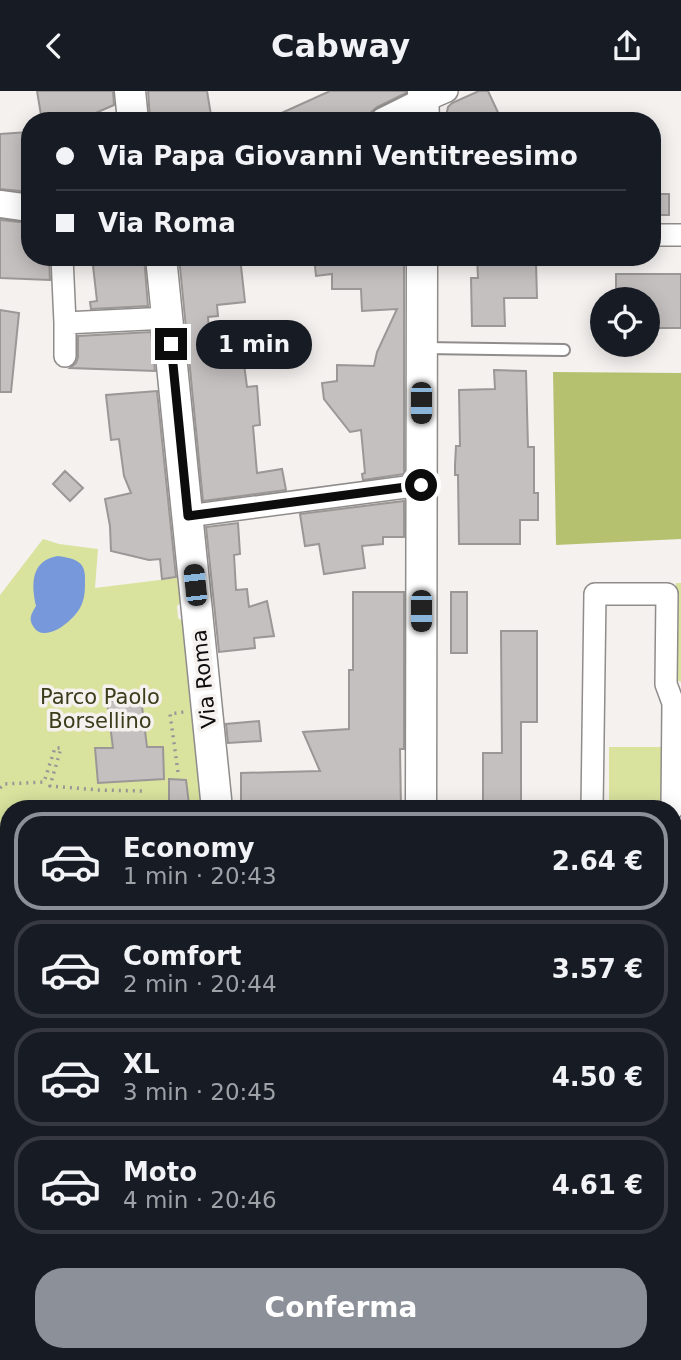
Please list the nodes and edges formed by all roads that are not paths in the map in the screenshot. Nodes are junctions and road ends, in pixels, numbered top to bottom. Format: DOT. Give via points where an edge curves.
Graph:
graph roads {
  1 [pos="130,91"];
  2 [pos="429,101"];
  3 [pos="131,112"];
  4 [pos="404,112"];
  5 [pos="0,204"];
  6 [pos="21,207"];
  7 [pos="661,235"];
  8 [pos="681,235"];
  9 [pos="62,266"];
  10 [pos="162,266"];
  11 [pos="422,266"];
  12 [pos="168,317"];
  13 [pos="65,323"];
  14 [pos="422,348"];
  15 [pos="564,350"];
  16 [pos="65,356"];
  17 [pos="421,485"];
  18 [pos="188,516"];
  19 [pos="216,800"];
  20 [pos="421,800"];
  21 [pos="592,800"];
  22 [pos="672,800"];
  1 -- 3 [label="main road"];
  2 -- 4 [label="street"];
  5 -- 6 [label="street"];
  7 -- 8 [label="street"];
  9 -- 13 [label="street"];
  10 -- 12 [label="main road, Via Roma"];
  11 -- 14 [label="main road"];
  12 -- 13 [label="street"];
  12 -- 18 [label="main road, Via Roma"];
  13 -- 16 [label="street"];
  14 -- 15 [label="lane"];
  14 -- 17 [label="main road"];
  17 -- 18 [label="street"];
  17 -- 20 [label="main road"];
  18 -- 19 [label="main road, Via Roma"];
  21 -- 22 [label="street" via="595,594 667,594"];
}
